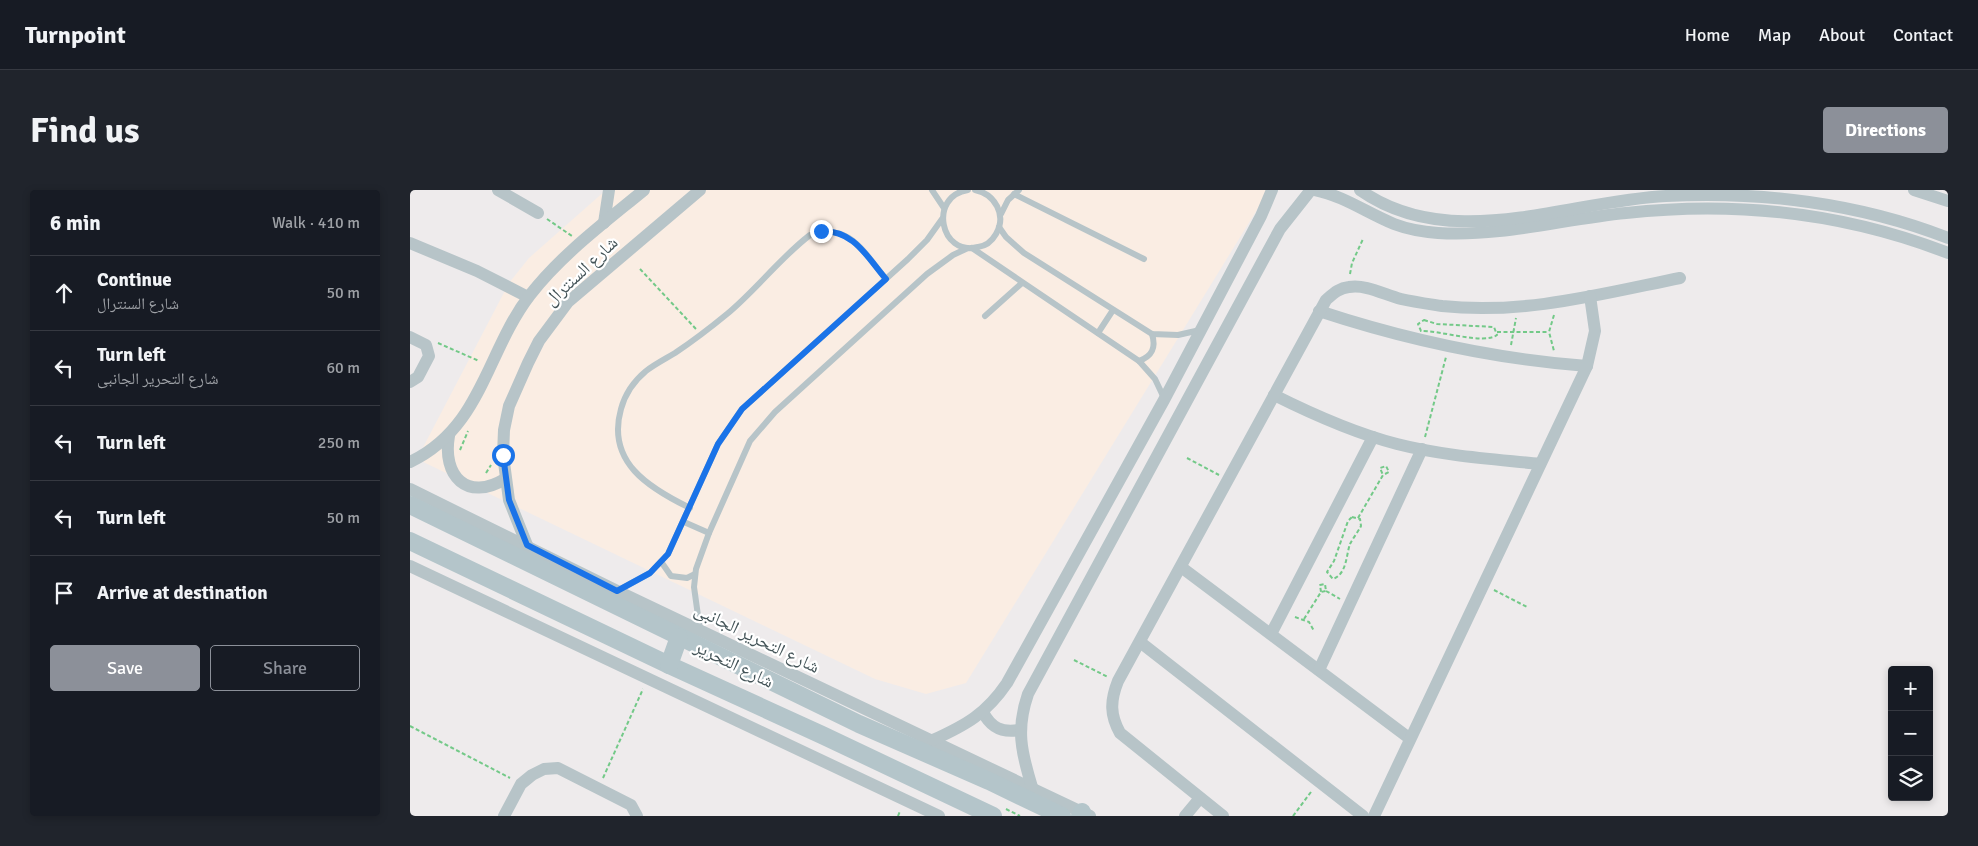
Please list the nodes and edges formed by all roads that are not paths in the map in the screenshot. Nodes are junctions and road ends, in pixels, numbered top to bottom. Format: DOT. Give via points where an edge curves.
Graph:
graph roads {
  1 [pos="609,190"];
  2 [pos="644,190"];
  3 [pos="700,190"];
  4 [pos="932,190"];
  5 [pos="968,190"];
  6 [pos="975,190"];
  7 [pos="1272,190"];
  8 [pos="1294,190"];
  9 [pos="1312,190"];
  10 [pos="1360,190"];
  11 [pos="1914,190"];
  12 [pos="501,191"];
  13 [pos="1016,192"];
  14 [pos="1948,201"];
  15 [pos="944,208"];
  16 [pos="538,213"];
  17 [pos="1000,215"];
  18 [pos="942,219"];
  19 [pos="604,223"];
  20 [pos="999,227"];
  21 [pos="1948,238"];
  22 [pos="410,244"];
  23 [pos="970,248"];
  24 [pos="1948,254"];
  25 [pos="1144,259"];
  26 [pos="1680,278"];
  27 [pos="886,279"];
  28 [pos="1022,283"];
  29 [pos="1590,296"];
  30 [pos="528,297"];
  31 [pos="1214,308"];
  32 [pos="1113,310"];
  33 [pos="1319,311"];
  34 [pos="985,316"];
  35 [pos="1232,317"];
  36 [pos="1202,330"];
  37 [pos="1098,333"];
  38 [pos="1152,334"];
  39 [pos="410,337"];
  40 [pos="1139,362"];
  41 [pos="1587,366"];
  42 [pos="410,382"];
  43 [pos="1274,395"];
  44 [pos="1164,400"];
  45 [pos="449,436"];
  46 [pos="1373,438"];
  47 [pos="1422,449"];
  48 [pos="410,462"];
  49 [pos="1540,464"];
  50 [pos="505,479"];
  51 [pos="410,489"];
  52 [pos="410,505"];
  53 [pos="690,508"];
  54 [pos="684,522"];
  55 [pos="709,533"];
  56 [pos="410,541"];
  57 [pos="527,545"];
  58 [pos="662,563"];
  59 [pos="410,566"];
  60 [pos="1181,567"];
  61 [pos="695,574"];
  62 [pos="584,582"];
  63 [pos="507,586"];
  64 [pos="1061,586"];
  65 [pos="617,591"];
  66 [pos="1081,596"];
  67 [pos="501,607"];
  68 [pos="700,630"];
  69 [pos="1271,634"];
  70 [pos="679,637"];
  71 [pos="1140,642"];
  72 [pos="669,665"];
  73 [pos="1319,670"];
  74 [pos="983,712"];
  75 [pos="861,716"];
  76 [pos="1020,730"];
  77 [pos="822,735"];
  78 [pos="1409,738"];
  79 [pos="933,740"];
  80 [pos="812,756"];
  81 [pos="1032,787"];
  82 [pos="1200,798"];
  83 [pos="1084,815"];
  84 [pos="1219,815"];
  85 [pos="504,816"];
  86 [pos="637,816"];
  87 [pos="939,816"];
  88 [pos="993,816"];
  89 [pos="1062,816"];
  90 [pos="1185,816"];
  91 [pos="1363,816"];
  92 [pos="1374,816"];
  1 -- 19 [label="street"];
  2 -- 19 [label="street, شارع السنترال"];
  3 -- 50 [label="street, شارع السنترال" via="586,286 539,341 509,406 504,430"];
  4 -- 15 [label="lane"];
  5 -- 15 [label="lane" via="951,197"];
  6 -- 17 [label="lane" via="994,201"];
  7 -- 31 [label="street"];
  8 -- 9 [label="street"];
  9 -- 24 [label="street" via="1347,200 1395,225 1437,233 1487,233 1623,213 1717,208 1773,211 1856,225"];
  9 -- 35 [label="street" via="1280,229"];
  10 -- 21 [label="street" via="1397,209 1436,219 1486,222 1628,199 1758,196 1850,209"];
  11 -- 14 [label="street"];
  12 -- 16 [label="street"];
  13 -- 17 [label="lane"];
  13 -- 25 [label="lane"];
  15 -- 18 [label="lane"];
  17 -- 20 [label="lane"];
  18 -- 23 [label="lane" via="950,239"];
  18 -- 27 [label="lane" via="927,240"];
  19 -- 30 [label="street, شارع السنترال" via="552,267"];
  20 -- 23 [label="lane" via="992,240"];
  20 -- 32 [label="lane" via="1024,253"];
  22 -- 30 [label="street" via="477,271"];
  23 -- 28 [label="lane"];
  23 -- 55 [label="lane" via="953,255 927,274 762,426 742,458"];
  26 -- 29 [label="street"];
  27 -- 53 [label="lane" via="742,409 718,444"];
  27 -- 53 [label="lane" via="846,235 821,231 800,243 753,291 701,334 632,384 618,418 622,454 633,469 661,494"];
  28 -- 34 [label="lane"];
  28 -- 37 [label="lane"];
  29 -- 33 [label="street" via="1517,308 1482,309 1441,306 1349,287 1331,295"];
  29 -- 41 [label="street" via="1595,331"];
  30 -- 45 [label="street, شارع السنترال" via="463,418"];
  31 -- 35 [label="street"];
  31 -- 36 [label="street"];
  32 -- 37 [label="lane"];
  32 -- 38 [label="lane"];
  33 -- 41 [label="street" via="1449,348"];
  33 -- 43 [label="street"];
  35 -- 66 [label="street"];
  36 -- 38 [label="lane" via="1178,336"];
  36 -- 44 [label="street"];
  37 -- 40 [label="lane"];
  38 -- 40 [label="lane" via="1154,348"];
  39 -- 42 [label="street" via="426,345 428,356 418,378"];
  40 -- 44 [label="lane" via="1155,379"];
  41 -- 49 [label="street"];
  43 -- 46 [label="street"];
  43 -- 60 [label="street"];
  44 -- 64 [label="street"];
  45 -- 48 [label="street, شارع السنترال"];
  45 -- 50 [label="street" via="446,452 448,465 455,477 466,485 479,488 493,486"];
  46 -- 47 [label="street"];
  46 -- 69 [label="street"];
  47 -- 49 [label="street"];
  47 -- 73 [label="street"];
  49 -- 78 [label="street"];
  50 -- 57 [label="street, شارع السنترال" via="509,500"];
  51 -- 57 [label="street, شارع التحرير الجانبى"];
  52 -- 62 [label="street, شارع التحرير"];
  53 -- 54 [label="lane"];
  54 -- 55 [label="lane"];
  54 -- 58 [label="lane"];
  55 -- 61 [label="lane"];
  56 -- 63 [label="street, شارع التحرير"];
  57 -- 62 [label="street, شارع التحرير الجانبى"];
  58 -- 61 [label="lane" via="671,576 687,578"];
  58 -- 65 [label="lane"];
  59 -- 67 [label="street"];
  60 -- 69 [label="street"];
  60 -- 71 [label="street"];
  61 -- 68 [label="lane"];
  62 -- 65 [label="street, شارع التحرير الجانبى"];
  62 -- 70 [label="street, شارع التحرير"];
  63 -- 67 [label="street"];
  63 -- 72 [label="street, شارع التحرير"];
  64 -- 66 [label="street"];
  64 -- 74 [label="street" via="1007,683"];
  65 -- 68 [label="street, شارع التحرير الجانبى"];
  66 -- 76 [label="street" via="1028,694"];
  67 -- 80 [label="street"];
  68 -- 75 [label="street, شارع التحرير الجانبى"];
  69 -- 73 [label="street"];
  70 -- 72 [label="street"];
  70 -- 75 [label="street, شارع التحرير"];
  71 -- 82 [label="street" via="1118,682 1111,704 1113,720 1120,733"];
  71 -- 91 [label="street"];
  72 -- 77 [label="street, شارع التحرير"];
  73 -- 78 [label="street"];
  74 -- 76 [label="street" via="994,726 1011,732"];
  74 -- 79 [label="street" via="962,727"];
  75 -- 79 [label="street, شارع التحرير الجانبى"];
  75 -- 89 [label="street, شارع التحرير"];
  76 -- 81 [label="street" via="1022,755"];
  77 -- 80 [label="street"];
  77 -- 88 [label="street, شارع التحرير"];
  78 -- 92 [label="street"];
  79 -- 81 [label="street, شارع التحرير الجانبى"];
  80 -- 87 [label="street"];
  81 -- 83 [label="street, شارع التحرير الجانبى"];
  82 -- 84 [label="street"];
  82 -- 90 [label="street"];
  85 -- 86 [label="street" via="521,784 544,769 558,768 631,806"];
}
